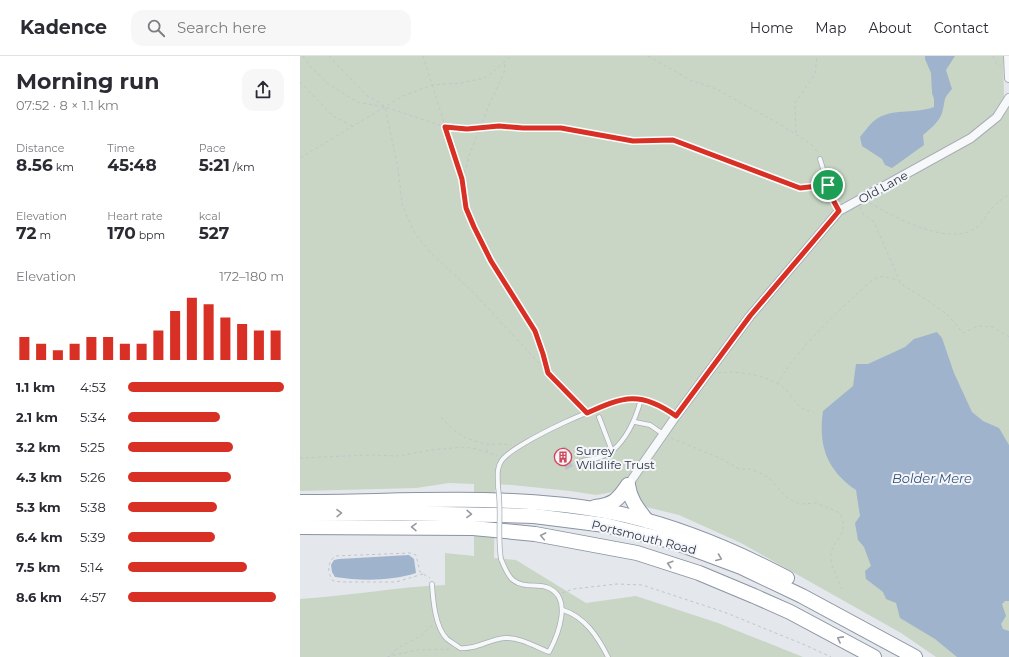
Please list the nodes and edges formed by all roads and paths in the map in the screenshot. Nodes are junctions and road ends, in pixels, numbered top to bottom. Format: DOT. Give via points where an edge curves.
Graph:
graph roads {
  1 [pos="303,56"];
  2 [pos="329,56"];
  3 [pos="423,56"];
  4 [pos="511,56"];
  5 [pos="648,56"];
  6 [pos="817,56"];
  7 [pos="993,56"];
  8 [pos="1008,56"];
  9 [pos="505,62"];
  10 [pos="1008,70"];
  11 [pos="1009,78"];
  12 [pos="300,82"];
  13 [pos="432,85"];
  14 [pos="1009,98"];
  15 [pos="385,107"];
  16 [pos="354,127"];
  17 [pos="445,127"];
  18 [pos="480,127"];
  19 [pos="796,133"];
  20 [pos="300,158"];
  21 [pos="820,159"];
  22 [pos="462,179"];
  23 [pos="828,185"];
  24 [pos="1009,194"];
  25 [pos="866,199"];
  26 [pos="839,211"];
  27 [pos="898,280"];
  28 [pos="1009,338"];
  29 [pos="548,373"];
  30 [pos="706,376"];
  31 [pos="778,384"];
  32 [pos="641,399"];
  33 [pos="814,412"];
  34 [pos="587,413"];
  35 [pos="676,416"];
  36 [pos="441,417"];
  37 [pos="599,417"];
  38 [pos="634,422"];
  39 [pos="663,434"];
  40 [pos="487,444"];
  41 [pos="519,446"];
  42 [pos="612,451"];
  43 [pos="487,452"];
  44 [pos="300,458"];
  45 [pos="503,459"];
  46 [pos="582,461"];
  47 [pos="628,485"];
  48 [pos="300,502"];
  49 [pos="582,508"];
  50 [pos="300,514"];
  51 [pos="648,521"];
  52 [pos="300,527"];
  53 [pos="344,528"];
  54 [pos="300,536"];
  55 [pos="423,574"];
  56 [pos="432,584"];
  57 [pos="842,589"];
  58 [pos="556,596"];
  59 [pos="563,610"];
  60 [pos="438,620"];
  61 [pos="460,648"];
  62 [pos="911,654"];
  63 [pos="391,655"];
  64 [pos="387,657"];
  65 [pos="608,657"];
  66 [pos="830,657"];
  67 [pos="874,657"];
  1 -- 15 [label="path" via="327,83 357,102"];
  2 -- 15 [label="path" via="366,95"];
  3 -- 13 [label="path"];
  4 -- 9 [label="path"];
  5 -- 19 [label="path" via="690,80 716,89"];
  6 -- 19 [label="path" via="814,74 795,103"];
  7 -- 10 [label="path" via="997,65"];
  8 -- 10 [label="street"];
  9 -- 13 [label="path" via="484,78"];
  9 -- 18 [label="path" via="504,73"];
  10 -- 11 [label="street"];
  12 -- 16 [label="path" via="332,116"];
  13 -- 15 [label="path" via="403,96"];
  13 -- 17 [label="path"];
  14 -- 25 [label="street, Old Lane" via="998,117 971,138"];
  15 -- 16 [label="path"];
  15 -- 17 [label="path"];
  15 -- 29 [label="path" via="398,168 402,204 417,236"];
  16 -- 20 [label="path"];
  17 -- 18 [label="path"];
  17 -- 22 [label="path"];
  18 -- 22 [label="path"];
  18 -- 23 [label="path" via="561,128 633,141 673,140 800,188"];
  19 -- 21 [label="path" via="812,145"];
  21 -- 23 [label="lane"];
  22 -- 29 [label="path" via="469,218 489,257 535,331"];
  23 -- 26 [label="lane"];
  24 -- 25 [label="path" via="993,206 977,227 956,233 932,231 896,218"];
  25 -- 26 [label="street, Old Lane"];
  25 -- 27 [label="path" via="861,210 874,222"];
  26 -- 30 [label="street, Old Lane" via="750,316"];
  27 -- 28 [label="path" via="948,315 963,332 978,326 993,327"];
  27 -- 31 [label="path" via="881,276 872,281 809,341 787,368"];
  29 -- 34 [label="path"];
  30 -- 31 [label="path" via="739,372"];
  30 -- 35 [label="street, Old Lane"];
  31 -- 33 [label="path" via="789,392 800,407"];
  32 -- 34 [label="lane" via="620,400"];
  32 -- 35 [label="lane" via="660,405"];
  32 -- 38 [label="lane"];
  34 -- 41 [label="lane"];
  35 -- 39 [label="street, Old Lane"];
  36 -- 40 [label="path" via="462,436"];
  37 -- 42 [label="lane"];
  38 -- 39 [label="lane" via="650,425"];
  38 -- 42 [label="lane"];
  39 -- 47 [label="street, Old Lane"];
  39 -- 57 [label="path" via="739,469 750,469 763,474 793,501 801,504 816,503 840,513 843,533 831,553 833,568"];
  40 -- 41 [label="path"];
  40 -- 43 [label="path"];
  41 -- 45 [label="lane"];
  42 -- 46 [label="lane"];
  43 -- 44 [label="path" via="464,447 399,456"];
  43 -- 45 [label="path"];
  45 -- 58 [label="lane, bridge" via="498,468 501,559 513,580 520,584 546,587"];
  47 -- 49 [label="highway" via="619,497 607,505"];
  47 -- 51 [label="highway" via="629,495"];
  48 -- 49 [label="highway" via="479,500"];
  49 -- 51 [label="highway"];
  50 -- 62 [label="highway, Portsmouth Road, one-way" via="387,512 534,516 605,525 674,542 741,567"];
  51 -- 62 [label="highway" via="717,545 775,572"];
  52 -- 53 [label="highway, Portsmouth Road"];
  53 -- 54 [label="highway"];
  67 -- 53 [label="highway, Portsmouth Road, one-way" via="790,612 754,596 699,573 637,554 535,534 473,528"];
  55 -- 55 [label="path" via="418,568 416,555 410,553 335,556 328,569 333,581 342,582 396,582"];
  55 -- 56 [label="path" via="431,579"];
  56 -- 60 [label="lane" via="433,604"];
  58 -- 59 [label="lane"];
  58 -- 66 [label="path" via="567,590 605,585 642,585 729,614"];
  59 -- 61 [label="lane" via="549,652 506,638 473,648"];
  59 -- 65 [label="lane" via="576,615 584,622 601,643"];
  60 -- 61 [label="lane" via="447,639"];
  60 -- 63 [label="path" via="421,636 399,647"];
  61 -- 63 [label="path" via="417,650"];
  63 -- 64 [label="path"];
}
